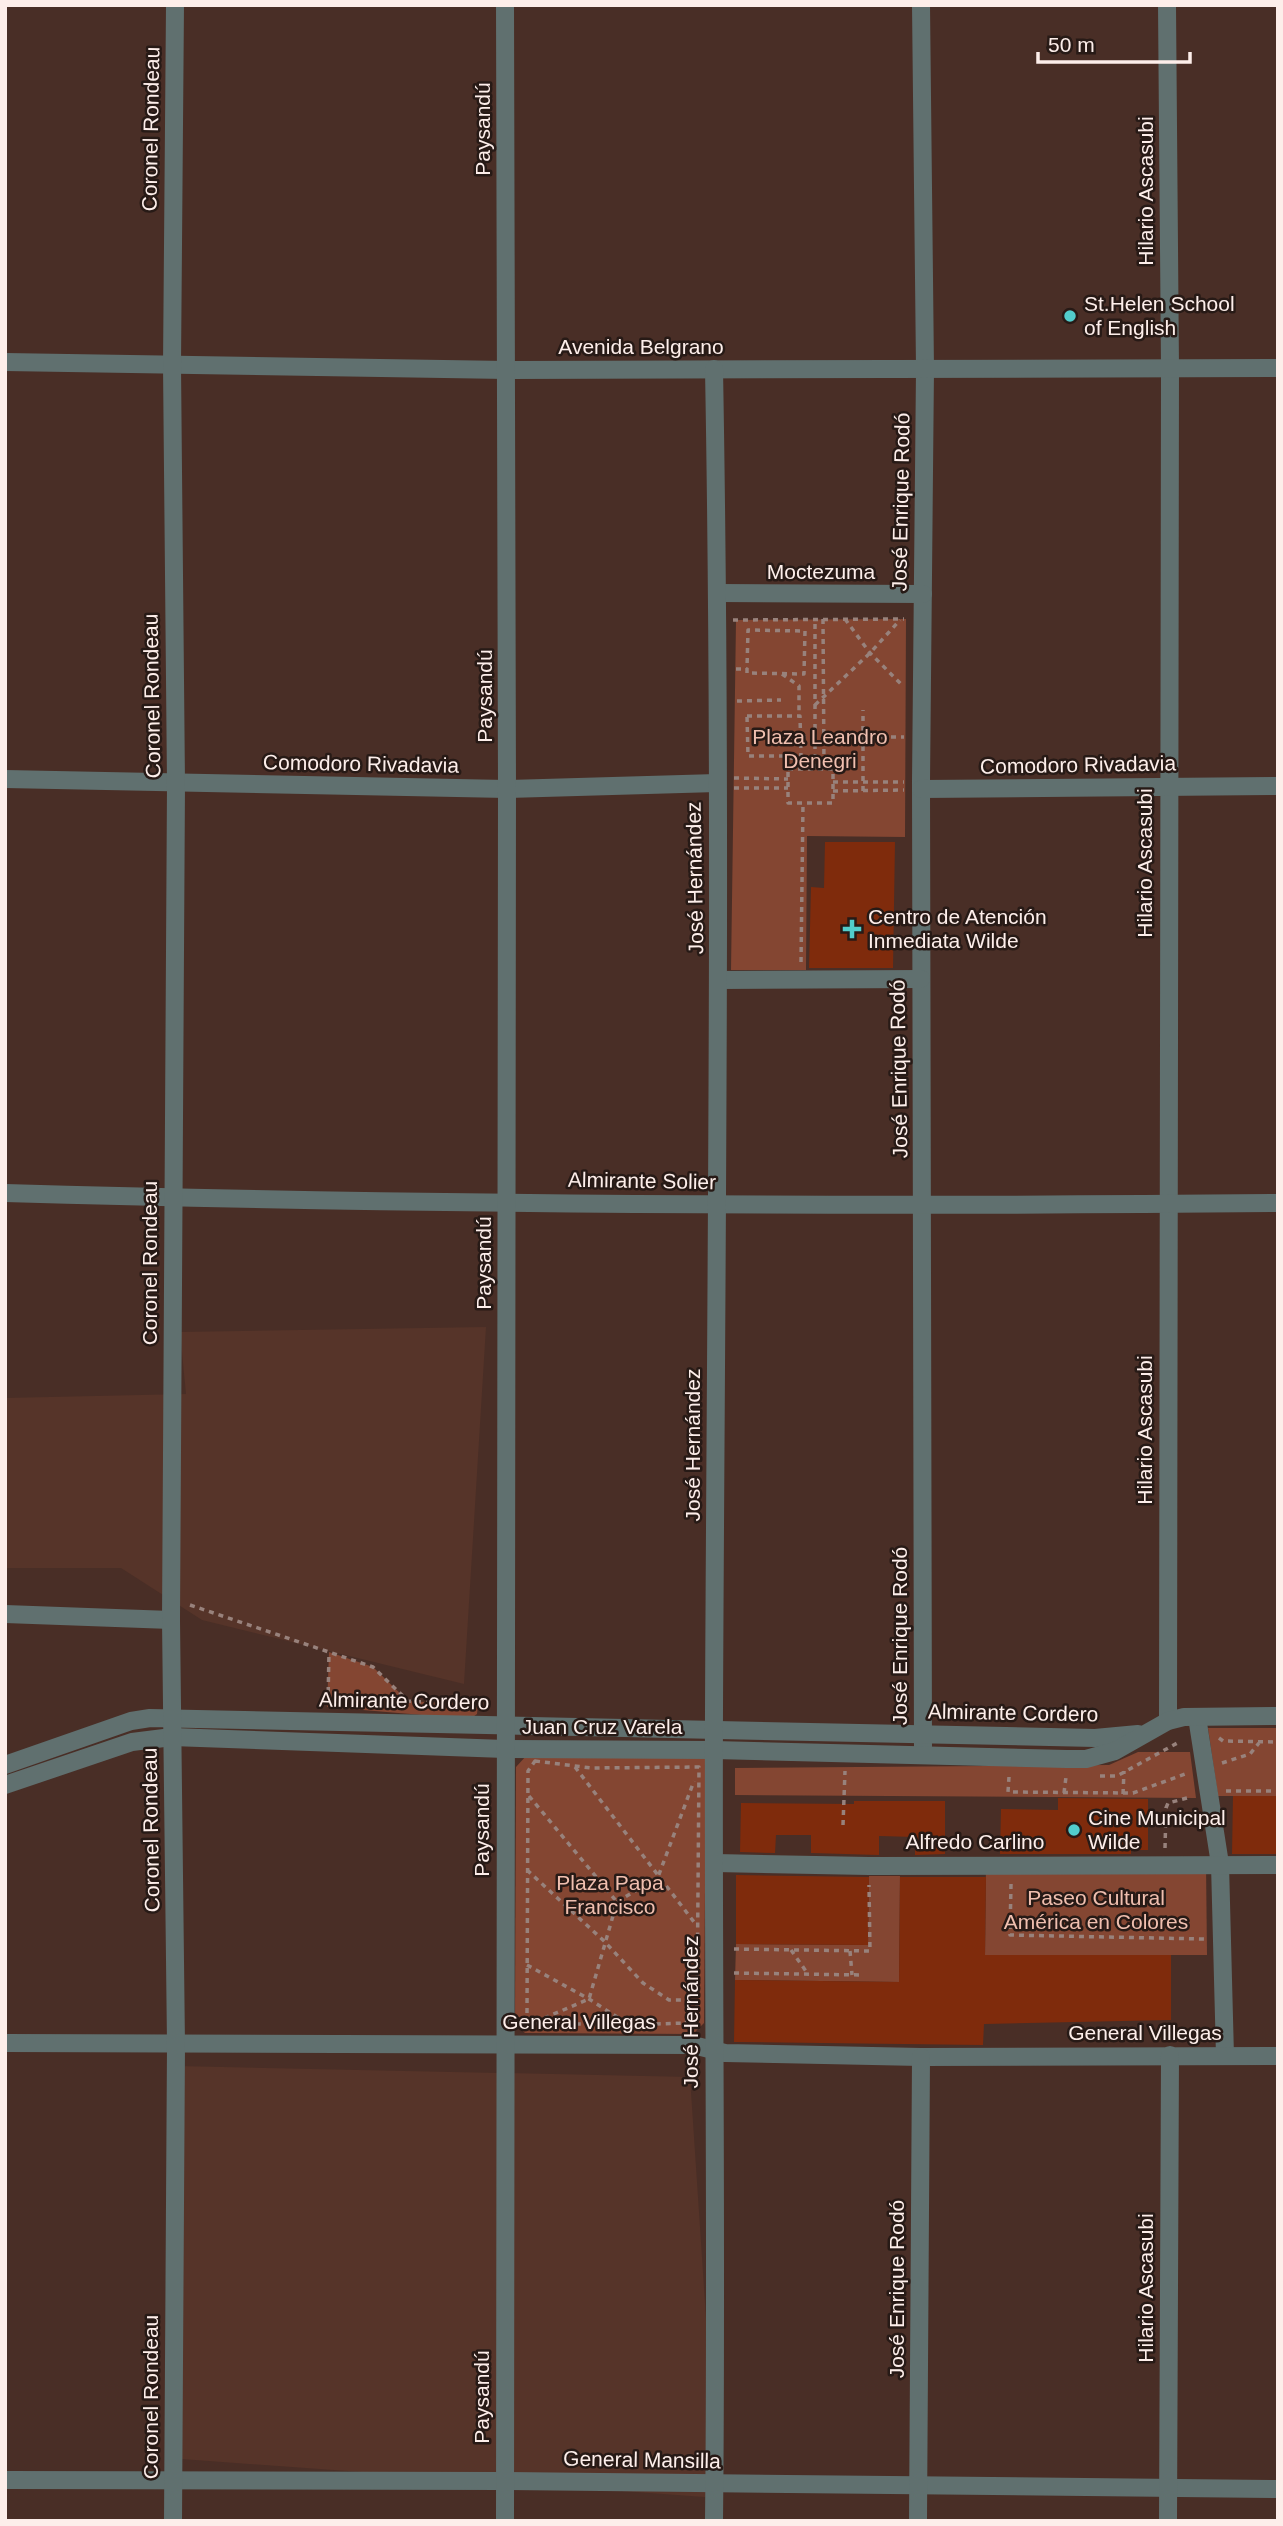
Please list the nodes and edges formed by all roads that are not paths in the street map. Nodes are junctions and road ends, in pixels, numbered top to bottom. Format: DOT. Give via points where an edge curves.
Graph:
graph roads {
  1 [pos="175,5"];
  2 [pos="505,5"];
  3 [pos="921,5"];
  4 [pos="1167,5"];
  5 [pos="5,362"];
  6 [pos="172,365"];
  7 [pos="1170,368"];
  8 [pos="1278,368"];
  9 [pos="714,369"];
  10 [pos="925,369"];
  11 [pos="507,370"];
  12 [pos="718,593"];
  13 [pos="923,594"];
  14 [pos="5,779"];
  15 [pos="716,783"];
  16 [pos="176,784"];
  17 [pos="921,786"];
  18 [pos="1168,786"];
  19 [pos="1278,786"];
  20 [pos="508,789"];
  21 [pos="921,979"];
  22 [pos="719,980"];
  23 [pos="5,1193"];
  24 [pos="173,1198"];
  25 [pos="507,1202"];
  26 [pos="1278,1203"];
  27 [pos="1167,1204"];
  28 [pos="717,1205"];
  29 [pos="924,1205"];
  30 [pos="171,1612"];
  31 [pos="5,1614"];
  32 [pos="1278,1716"];
  33 [pos="1197,1717"];
  34 [pos="172,1719"];
  35 [pos="1168,1721"];
  36 [pos="505,1727"];
  37 [pos="714,1730"];
  38 [pos="1145,1733"];
  39 [pos="923,1734"];
  40 [pos="172,1737"];
  41 [pos="505,1749"];
  42 [pos="710,1750"];
  43 [pos="923,1755"];
  44 [pos="5,1765"];
  45 [pos="5,1785"];
  46 [pos="715,1863"];
  47 [pos="1220,1864"];
  48 [pos="1278,1865"];
  49 [pos="5,2043"];
  50 [pos="176,2045"];
  51 [pos="504,2045"];
  52 [pos="713,2051"];
  53 [pos="1170,2055"];
  54 [pos="1225,2056"];
  55 [pos="1278,2056"];
  56 [pos="921,2057"];
  57 [pos="5,2480"];
  58 [pos="173,2480"];
  59 [pos="505,2481"];
  60 [pos="715,2483"];
  61 [pos="919,2485"];
  62 [pos="1168,2488"];
  63 [pos="1278,2489"];
  64 [pos="173,2521"];
  65 [pos="505,2521"];
  66 [pos="714,2521"];
  67 [pos="918,2521"];
  68 [pos="1168,2521"];
  1 -- 6 [label="street, Coronel Rondeau"];
  2 -- 11 [label="street, Paysandú"];
  3 -- 10 [label="street, José Enrique Rodó"];
  4 -- 7 [label="street, Hilario Ascasubi"];
  5 -- 6 [label="street, Avenida Belgrano"];
  6 -- 11 [label="street, Avenida Belgrano"];
  6 -- 16 [label="street, Coronel Rondeau"];
  7 -- 8 [label="street, Avenida Belgrano"];
  7 -- 10 [label="street, Avenida Belgrano"];
  7 -- 18 [label="street, Hilario Ascasubi"];
  9 -- 10 [label="street, Avenida Belgrano"];
  9 -- 11 [label="street, Avenida Belgrano"];
  9 -- 12 [label="street, José Hernández"];
  10 -- 13 [label="street, José Enrique Rodó"];
  11 -- 20 [label="street, Paysandú"];
  12 -- 13 [label="street, Moctezuma"];
  12 -- 15 [label="street, José Hernández"];
  13 -- 17 [label="street, José Enrique Rodó"];
  14 -- 16 [label="street, Comodoro Rivadavia"];
  15 -- 20 [label="street, Comodoro Rivadavia"];
  15 -- 22 [label="street, José Hernández"];
  16 -- 20 [label="street, Comodoro Rivadavia"];
  16 -- 24 [label="street, Coronel Rondeau"];
  17 -- 18 [label="street, Comodoro Rivadavia"];
  17 -- 21 [label="street, José Enrique Rodó"];
  18 -- 19 [label="street, Comodoro Rivadavia"];
  18 -- 27 [label="street, Hilario Ascasubi"];
  20 -- 25 [label="street, Paysandú"];
  21 -- 22 [label="street"];
  21 -- 29 [label="street, José Enrique Rodó"];
  22 -- 28 [label="street, José Hernández"];
  23 -- 24 [label="street, Almirante Solier"];
  24 -- 25 [label="street, Almirante Solier"];
  24 -- 30 [label="street, Coronel Rondeau"];
  25 -- 28 [label="street, Almirante Solier"];
  25 -- 36 [label="street, Paysandú"];
  26 -- 27 [label="street, Almirante Solier"];
  27 -- 29 [label="street, Almirante Solier"];
  27 -- 35 [label="street, Hilario Ascasubi"];
  28 -- 29 [label="street, Almirante Solier"];
  28 -- 37 [label="street, José Hernández"];
  29 -- 39 [label="street, José Enrique Rodó"];
  30 -- 31 [label="street"];
  30 -- 34 [label="street, Coronel Rondeau"];
  32 -- 33 [label="street"];
  33 -- 35 [label="street, Juan Cruz Varela"];
  33 -- 47 [label="street"];
  34 -- 36 [label="street, Almirante Cordero"];
  34 -- 40 [label="street, Coronel Rondeau"];
  34 -- 44 [label="street, Almirante Cordero" via="131,1721"];
  35 -- 38 [label="street, Juan Cruz Varela"];
  36 -- 37 [label="street, Almirante Cordero"];
  36 -- 41 [label="street, Paysandú"];
  37 -- 39 [label="street, Almirante Cordero"];
  37 -- 42 [label="street, José Hernández"];
  38 -- 39 [label="street, Almirante Cordero" via="1094,1738"];
  38 -- 43 [label="street, Juan Cruz Varela" via="1115,1751 1086,1759"];
  39 -- 43 [label="street, José Enrique Rodó"];
  40 -- 41 [label="street, Juan Cruz Varela"];
  40 -- 45 [label="street, Juan Cruz Varela" via="132,1742"];
  40 -- 50 [label="street, Coronel Rondeau"];
  41 -- 42 [label="street, Juan Cruz Varela"];
  41 -- 51 [label="street, Paysandú"];
  42 -- 43 [label="street, Juan Cruz Varela"];
  42 -- 46 [label="street, José Hernández"];
  46 -- 47 [label="street, Alfredo Carlino"];
  46 -- 52 [label="street, José Hernández"];
  47 -- 48 [label="street, Alfredo Carlino"];
  47 -- 54 [label="street"];
  49 -- 50 [label="street, General Villegas"];
  50 -- 51 [label="street, General Villegas"];
  50 -- 58 [label="street, Coronel Rondeau"];
  51 -- 52 [label="street, General Villegas" via="693,2045"];
  51 -- 59 [label="street, Paysandú"];
  52 -- 56 [label="street, General Villegas"];
  52 -- 60 [label="street, José Hernández"];
  53 -- 54 [label="street, General Villegas"];
  53 -- 56 [label="street, General Villegas"];
  53 -- 62 [label="street, Hilario Ascasubi"];
  54 -- 55 [label="street, General Villegas"];
  56 -- 61 [label="street, José Enrique Rodó"];
  57 -- 58 [label="street, General Mansilla"];
  58 -- 59 [label="street, General Mansilla"];
  58 -- 64 [label="street, Coronel Rondeau"];
  59 -- 60 [label="street, General Mansilla"];
  59 -- 65 [label="street, Paysandú"];
  60 -- 61 [label="street, General Mansilla"];
  60 -- 66 [label="street, José Hernández"];
  61 -- 62 [label="street, General Mansilla"];
  61 -- 67 [label="street, José Enrique Rodó"];
  62 -- 63 [label="street, General Mansilla"];
  62 -- 68 [label="street, Hilario Ascasubi"];
}
